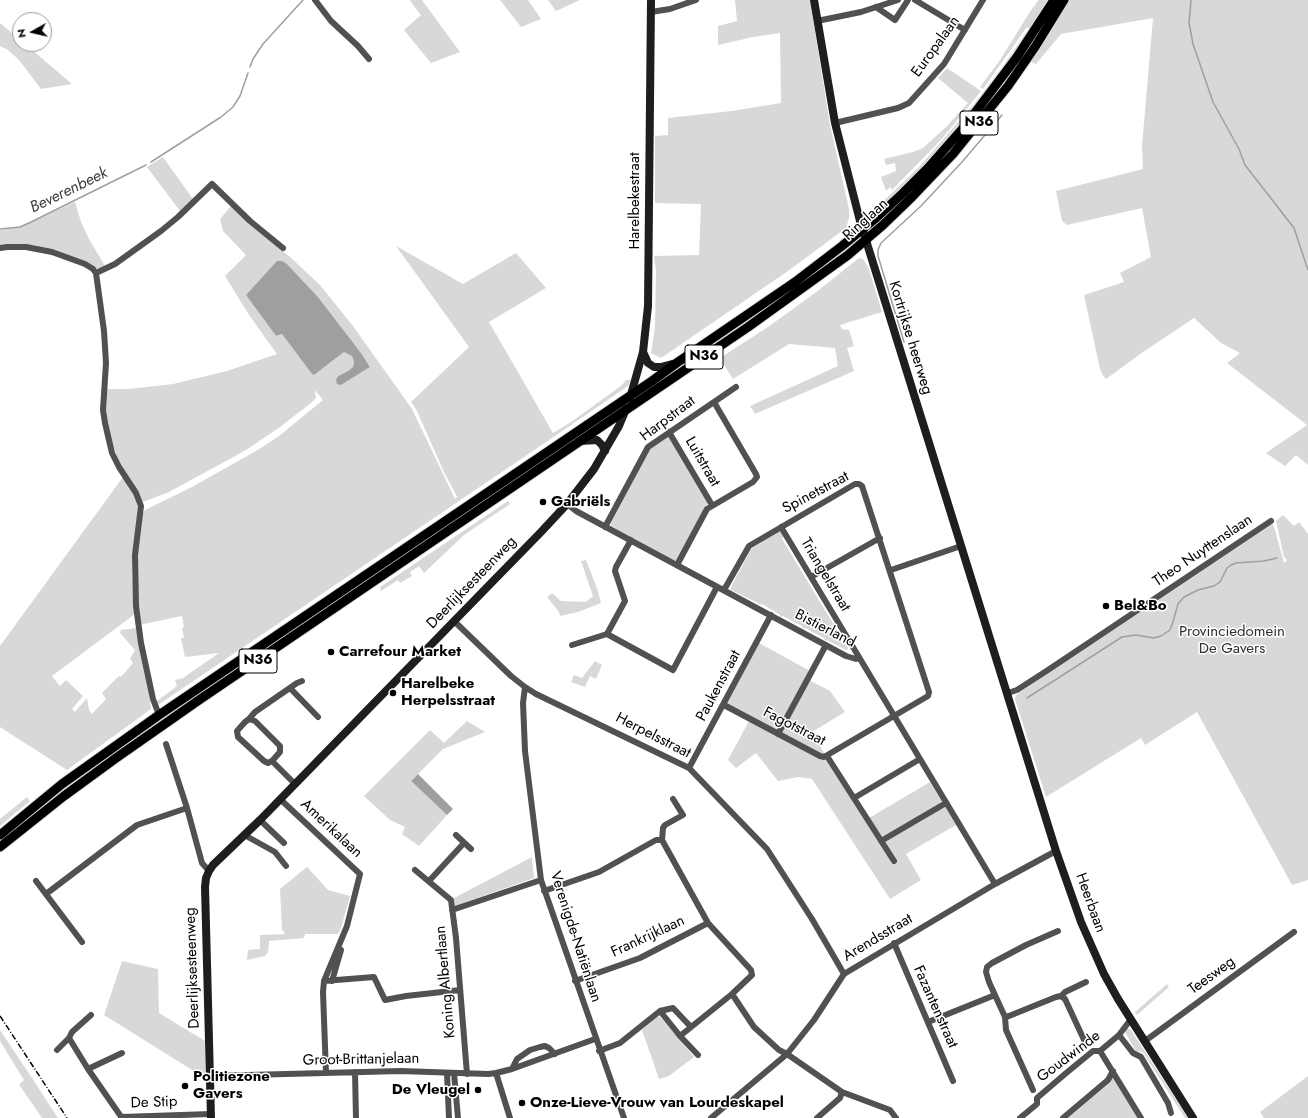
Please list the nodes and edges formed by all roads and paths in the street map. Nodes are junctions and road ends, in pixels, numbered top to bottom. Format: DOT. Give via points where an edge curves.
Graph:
graph roads {
  1 [pos="315,0"];
  2 [pos="651,0"];
  3 [pos="696,0"];
  4 [pos="814,0"];
  5 [pos="898,0"];
  6 [pos="908,0"];
  7 [pos="915,0"];
  8 [pos="984,0"];
  9 [pos="1054,0"];
  10 [pos="1064,0"];
  11 [pos="876,7"];
  12 [pos="651,12"];
  13 [pos="817,21"];
  14 [pos="965,30"];
  15 [pos="369,58"];
  16 [pos="835,123"];
  17 [pos="862,229"];
  18 [pos="865,240"];
  19 [pos="0,248"];
  20 [pos="283,248"];
  21 [pos="96,273"];
  22 [pos="643,352"];
  23 [pos="678,362"];
  24 [pos="736,387"];
  25 [pos="631,399"];
  26 [pos="714,402"];
  27 [pos="625,411"];
  28 [pos="669,432"];
  29 [pos="581,441"];
  30 [pos="605,451"];
  31 [pos="567,504"];
  32 [pos="712,505"];
  33 [pos="1272,521"];
  34 [pos="605,527"];
  35 [pos="781,527"];
  36 [pos="880,538"];
  37 [pos="631,540"];
  38 [pos="961,546"];
  39 [pos="677,565"];
  40 [pos="891,570"];
  41 [pos="811,577"];
  42 [pos="717,587"];
  43 [pos="724,590"];
  44 [pos="771,615"];
  45 [pos="454,621"];
  46 [pos="607,634"];
  47 [pos="572,645"];
  48 [pos="826,645"];
  49 [pos="859,658"];
  50 [pos="1003,679"];
  51 [pos="302,681"];
  52 [pos="525,687"];
  53 [pos="290,688"];
  54 [pos="1008,694"];
  55 [pos="724,705"];
  56 [pos="159,715"];
  57 [pos="893,716"];
  58 [pos="318,717"];
  59 [pos="250,719"];
  60 [pos="778,734"];
  61 [pos="166,744"];
  62 [pos="827,756"];
  63 [pos="920,759"];
  64 [pos="272,761"];
  65 [pos="690,768"];
  66 [pos="295,784"];
  67 [pos="854,798"];
  68 [pos="280,799"];
  69 [pos="673,799"];
  70 [pos="946,803"];
  71 [pos="187,808"];
  72 [pos="260,820"];
  73 [pos="245,834"];
  74 [pos="0,835"];
  75 [pos="456,835"];
  76 [pos="662,840"];
  77 [pos="881,841"];
  78 [pos="464,843"];
  79 [pos="284,844"];
  80 [pos="0,847"];
  81 [pos="471,849"];
  82 [pos="1056,850"];
  83 [pos="894,861"];
  84 [pos="286,866"];
  85 [pos="415,870"];
  86 [pos="209,871"];
  87 [pos="540,880"];
  88 [pos="36,881"];
  89 [pos="429,881"];
  90 [pos="995,884"];
  91 [pos="544,891"];
  92 [pos="46,894"];
  93 [pos="452,910"];
  94 [pos="708,923"];
  95 [pos="347,926"];
  96 [pos="1058,931"];
  97 [pos="1294,932"];
  98 [pos="82,942"];
  99 [pos="894,944"];
  100 [pos="844,974"];
  101 [pos="575,980"];
  102 [pos="332,981"];
  103 [pos="324,982"];
  104 [pos="1086,982"];
  105 [pos="460,990"];
  106 [pos="732,994"];
  107 [pos="995,995"];
  108 [pos="1061,996"];
  109 [pos="660,1011"];
  110 [pos="90,1015"];
  111 [pos="1004,1017"];
  112 [pos="1131,1019"];
  113 [pos="928,1022"];
  114 [pos="691,1027"];
  115 [pos="1120,1035"];
  116 [pos="680,1036"];
  117 [pos="69,1038"];
  118 [pos="595,1039"];
  119 [pos="1145,1041"];
  120 [pos="1085,1042"];
  121 [pos="57,1050"];
  122 [pos="599,1050"];
  123 [pos="1100,1051"];
  124 [pos="122,1053"];
  125 [pos="554,1054"];
  126 [pos="787,1054"];
  127 [pos="698,1055"];
  128 [pos="512,1068"];
  129 [pos="88,1069"];
  130 [pos="1113,1071"];
  131 [pos="355,1072"];
  132 [pos="326,1073"];
  133 [pos="447,1073"];
  134 [pos="454,1074"];
  135 [pos="467,1074"];
  136 [pos="496,1074"];
  137 [pos="210,1076"];
  138 [pos="953,1081"];
  139 [pos="1033,1090"];
  140 [pos="842,1092"];
  141 [pos="1171,1113"];
  142 [pos="211,1116"];
  143 [pos="159,1117"];
  144 [pos="122,1118"];
  145 [pos="356,1118"];
  146 [pos="449,1118"];
  147 [pos="458,1118"];
  148 [pos="510,1118"];
  149 [pos="624,1118"];
  150 [pos="711,1118"];
  151 [pos="817,1118"];
  152 [pos="896,1118"];
  153 [pos="1020,1118"];
  154 [pos="1063,1118"];
  155 [pos="1141,1118"];
  156 [pos="1193,1118"];
  1 -- 15 [label="street" via="331,21"];
  2 -- 12 [label="street, Harelbekestraat"];
  3 -- 12 [label="street"];
  4 -- 13 [label="street, Kortrijkse heerweg"];
  5 -- 11 [label="street"];
  6 -- 11 [label="street" via="895,20"];
  7 -- 14 [label="street"];
  8 -- 14 [label="street, Europalaan"];
  9 -- 17 [label="main road, Ringlaan / N36" via="1017,57 965,126 928,168"];
  10 -- 18 [label="main road, Ringlaan / N36" via="1035,47 983,118 912,197"];
  11 -- 13 [label="street"];
  12 -- 22 [label="street, Harelbekestraat" via="648,306"];
  13 -- 16 [label="street, Kortrijkse heerweg"];
  14 -- 16 [label="street, Europalaan" via="944,64 909,102 898,108"];
  16 -- 17 [label="street, Kortrijkse heerweg"];
  17 -- 18 [label="street, Kortrijkse heerweg"];
  17 -- 23 [label="main road, Ringlaan / N36" via="795,282"];
  18 -- 25 [label="main road, Ringlaan / N36" via="778,306"];
  18 -- 38 [label="street, Kortrijkse heerweg"];
  19 -- 21 [label="street" via="26,247 52,252 85,264"];
  20 -- 21 [label="street" via="250,221 212,184 161,231 115,264"];
  21 -- 56 [label="street" via="106,363 103,410 112,453 141,506 135,555 136,606 141,643"];
  22 -- 23 [label="street" via="648,363 654,367 665,367"];
  22 -- 25 [label="street, Harelbekestraat"];
  23 -- 25 [label="main road, Ringlaan / N36"];
  24 -- 26 [label="street, Harpstraat"];
  25 -- 27 [label="main road, N36"];
  25 -- 56 [label="main road, N36"];
  26 -- 28 [label="street, Harpstraat"];
  26 -- 32 [label="street" via="757,477 753,482"];
  27 -- 29 [label="main road, N36"];
  27 -- 30 [label="street, Deerlijksesteenweg"];
  28 -- 32 [label="street, Luitstraat"];
  28 -- 34 [label="street, Harpstraat" via="648,447"];
  29 -- 30 [label="street" via="597,440"];
  29 -- 80 [label="main road, N36" via="134,746 64,796"];
  30 -- 31 [label="street, Deerlijksesteenweg"];
  31 -- 34 [label="street, Bistierland"];
  31 -- 45 [label="street, Deerlijksesteenweg"];
  32 -- 39 [label="street" via="707,509"];
  33 -- 54 [label="street, Theo Nuyttenslaan"];
  34 -- 37 [label="street, Bistierland"];
  35 -- 36 [label="street, Spinetstraat" via="859,484 862,486"];
  35 -- 41 [label="street, Triangelstraat"];
  35 -- 43 [label="street, Spinetstraat" via="749,546"];
  36 -- 40 [label="street, Spinetstraat"];
  36 -- 41 [label="street"];
  37 -- 39 [label="street, Bistierland"];
  37 -- 46 [label="street" via="616,567 625,601"];
  38 -- 40 [label="street"];
  38 -- 50 [label="street, Kortrijkse heerweg"];
  39 -- 42 [label="street, Bistierland"];
  40 -- 57 [label="street, Spinetstraat" via="929,692 928,696"];
  41 -- 49 [label="street, Triangelstraat"];
  42 -- 43 [label="street, Bistierland"];
  42 -- 46 [label="street" via="673,670"];
  43 -- 44 [label="street, Bistierland"];
  44 -- 48 [label="street, Bistierland"];
  44 -- 55 [label="street, Paukenstraat"];
  45 -- 52 [label="street, Herpelsstraat"];
  45 -- 66 [label="street, Deerlijksesteenweg"];
  46 -- 47 [label="street"];
  48 -- 49 [label="street, Bistierland" via="856,660"];
  48 -- 60 [label="street"];
  49 -- 57 [label="street, Bistierland"];
  50 -- 54 [label="street, Heerbaan"];
  51 -- 53 [label="street"];
  52 -- 65 [label="street, Herpelsstraat"];
  52 -- 87 [label="street, Verenigde-Natiënlaan" via="525,751"];
  53 -- 58 [label="street"];
  53 -- 59 [label="street" via="255,712"];
  54 -- 82 [label="street, Heerbaan"];
  55 -- 60 [label="street, Fagotstraat"];
  55 -- 65 [label="street, Paukenstraat"];
  56 -- 74 [label="main road, N36" via="62,784"];
  57 -- 62 [label="street, Fagotstraat"];
  57 -- 63 [label="street, Bistierland"];
  59 -- 64 [label="street" via="280,746 279,753"];
  59 -- 64 [label="street" via="238,729 237,735 264,761"];
  60 -- 62 [label="street, Fagotstraat" via="820,756"];
  61 -- 71 [label="street"];
  62 -- 67 [label="street"];
  63 -- 67 [label="street"];
  63 -- 70 [label="street, Bistierland"];
  64 -- 66 [label="street"];
  65 -- 100 [label="street, Herpelsstraat" via="767,849"];
  66 -- 68 [label="street, Deerlijksesteenweg"];
  67 -- 77 [label="street"];
  68 -- 72 [label="street, Deerlijksesteenweg"];
  68 -- 95 [label="street, Amerikalaan" via="360,874"];
  69 -- 76 [label="street" via="683,814 665,824"];
  70 -- 77 [label="street"];
  70 -- 90 [label="street, Bistierland"];
  71 -- 86 [label="street" via="202,863"];
  71 -- 92 [label="street" via="137,825"];
  72 -- 73 [label="street, Deerlijksesteenweg"];
  72 -- 79 [label="street"];
  73 -- 84 [label="street" via="275,852"];
  73 -- 86 [label="street, Deerlijksesteenweg"];
  75 -- 78 [label="street"];
  76 -- 91 [label="street" via="656,840 599,872"];
  76 -- 94 [label="street"];
  77 -- 83 [label="street"];
  78 -- 81 [label="street"];
  78 -- 89 [label="street"];
  82 -- 90 [label="street, Arendsstraat"];
  82 -- 112 [label="street, Heerbaan" via="1093,950"];
  85 -- 89 [label="street"];
  86 -- 137 [label="street, Deerlijksesteenweg" via="205,887"];
  87 -- 91 [label="street, Verenigde-Natiënlaan"];
  87 -- 93 [label="street, Koning Albertlaan"];
  88 -- 92 [label="street"];
  89 -- 93 [label="street" via="451,900"];
  90 -- 99 [label="street, Arendsstraat"];
  91 -- 101 [label="street, Verenigde-Natiënlaan"];
  92 -- 98 [label="street"];
  93 -- 105 [label="street, Koning Albertlaan"];
  94 -- 101 [label="street, Frankrijklaan" via="640,958"];
  94 -- 106 [label="street" via="751,970 750,978"];
  95 -- 102 [label="street, Amerikalaan"];
  95 -- 103 [label="street, Amerikalaan"];
  96 -- 107 [label="street" via="987,967 986,972"];
  97 -- 119 [label="street, Teesweg"];
  99 -- 100 [label="street, Arendsstraat"];
  99 -- 113 [label="street, Fazantenstraat"];
  100 -- 126 [label="street, Arendsstraat" via="814,1020"];
  101 -- 118 [label="street, Verenigde-Natiënlaan"];
  102 -- 103 [label="street"];
  102 -- 105 [label="street" via="374,977 385,1000"];
  103 -- 132 [label="street, Amerikalaan"];
  104 -- 108 [label="street"];
  105 -- 135 [label="street, Koning Albertlaan"];
  106 -- 114 [label="street"];
  106 -- 126 [label="street" via="754,1027"];
  107 -- 111 [label="street"];
  107 -- 113 [label="street"];
  108 -- 111 [label="street"];
  108 -- 120 [label="street" via="1065,999"];
  109 -- 114 [label="street" via="673,1008"];
  109 -- 116 [label="street"];
  109 -- 122 [label="street" via="620,1042"];
  110 -- 117 [label="street"];
  111 -- 139 [label="street" via="1006,1030"];
  112 -- 115 [label="street, Goudwinde"];
  112 -- 119 [label="street, Heerbaan"];
  113 -- 138 [label="street, Fazantenstraat"];
  114 -- 116 [label="street"];
  115 -- 123 [label="street, Goudwinde"];
  115 -- 141 [label="street, Goudwinde" via="1133,1053 1141,1057 1168,1103"];
  116 -- 127 [label="street"];
  117 -- 121 [label="street"];
  117 -- 129 [label="street"];
  118 -- 122 [label="street, Verenigde-Natiënlaan"];
  118 -- 125 [label="street, Groot-Brittanjelaan"];
  119 -- 156 [label="street, Heerbaan"];
  122 -- 149 [label="street, Verenigde-Natiënlaan"];
  123 -- 130 [label="street"];
  123 -- 153 [label="street, Goudwinde" via="1093,1051 1065,1074 1037,1098 1037,1104"];
  124 -- 129 [label="street"];
  125 -- 128 [label="street, Groot-Brittanjelaan"];
  125 -- 128 [label="street, Groot-Brittanjelaan" via="545,1046 535,1049 517,1059"];
  126 -- 140 [label="street"];
  126 -- 150 [label="street, Arendsstraat"];
  128 -- 136 [label="street, Groot-Brittanjelaan"];
  129 -- 144 [label="street"];
  130 -- 154 [label="street" via="1108,1080"];
  130 -- 155 [label="street"];
  131 -- 132 [label="street, Groot-Brittanjelaan"];
  131 -- 133 [label="street, Groot-Brittanjelaan"];
  131 -- 145 [label="street"];
  132 -- 137 [label="street, Groot-Brittanjelaan"];
  133 -- 134 [label="street, Groot-Brittanjelaan"];
  133 -- 146 [label="street"];
  134 -- 135 [label="street, Groot-Brittanjelaan"];
  134 -- 147 [label="street"];
  135 -- 136 [label="street, Groot-Brittanjelaan"];
  136 -- 148 [label="street"];
  137 -- 142 [label="street, Deerlijksesteenweg"];
  140 -- 151 [label="street" via="840,1098"];
  140 -- 152 [label="street" via="890,1110"];
  142 -- 143 [label="street, De Stip"];
  143 -- 144 [label="street, De Stip"];
}
